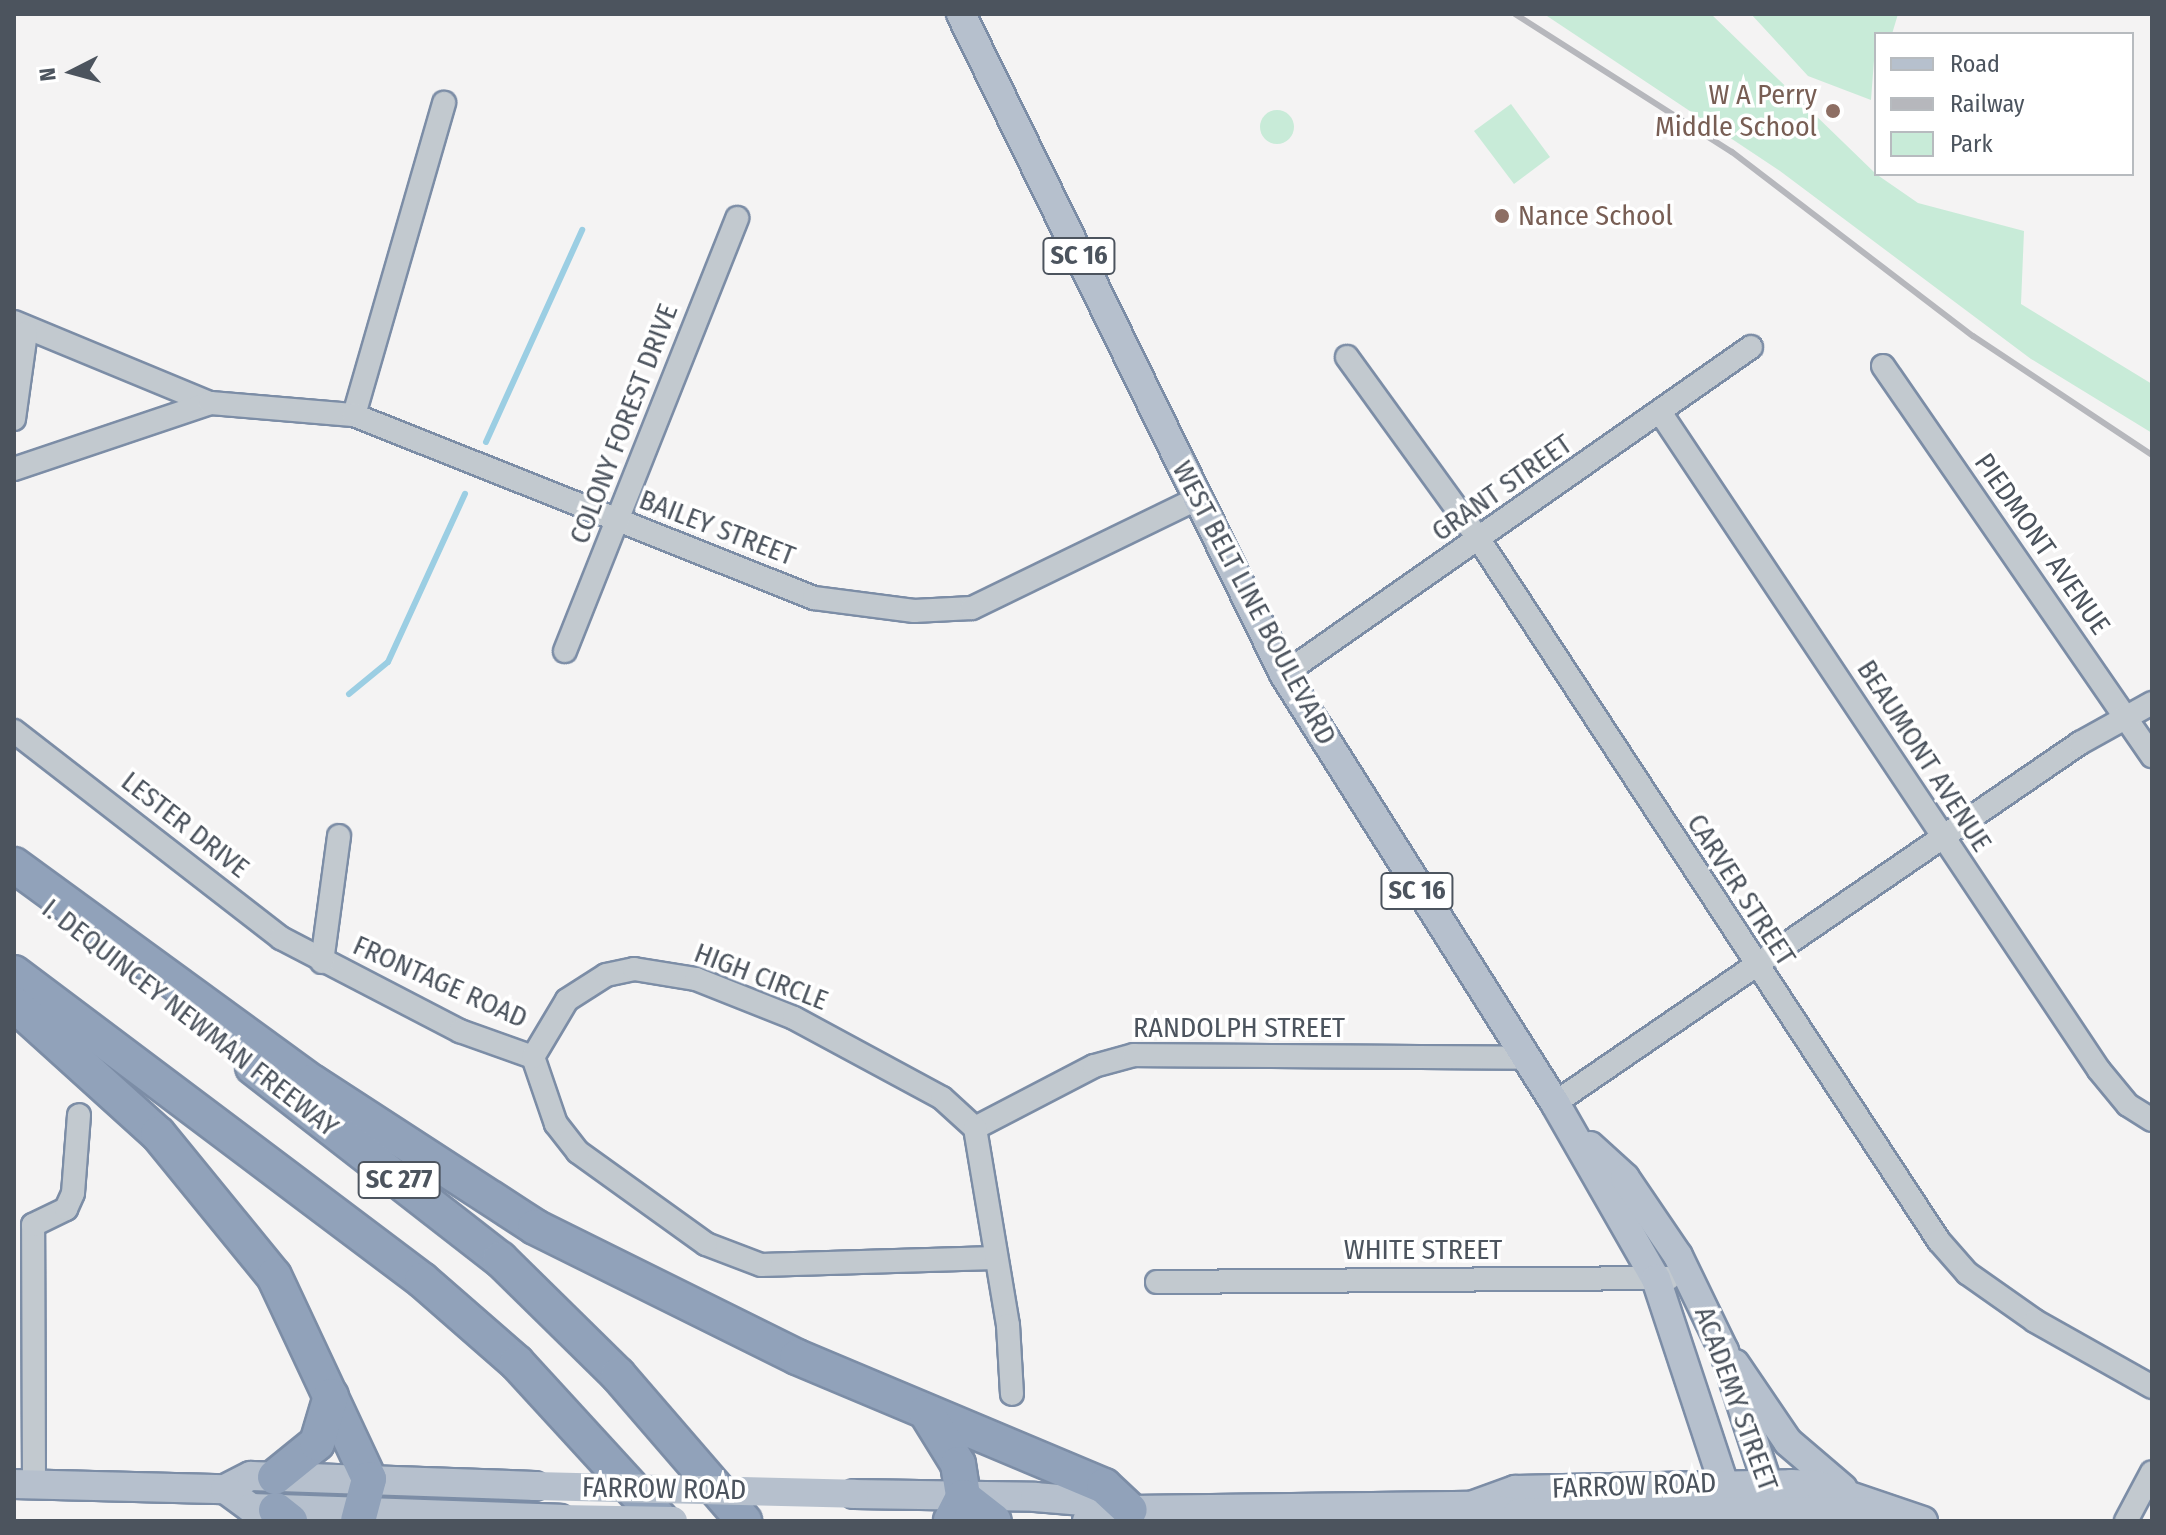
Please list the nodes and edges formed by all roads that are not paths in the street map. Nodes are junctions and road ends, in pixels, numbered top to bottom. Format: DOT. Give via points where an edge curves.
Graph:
graph roads {
  1 [pos="961,14"];
  2 [pos="444,103"];
  3 [pos="737,218"];
  4 [pos="20,328"];
  5 [pos="1751,347"];
  6 [pos="1347,357"];
  7 [pos="1883,366"];
  8 [pos="210,403"];
  9 [pos="1660,412"];
  10 [pos="354,415"];
  11 [pos="14,419"];
  12 [pos="14,469"];
  13 [pos="1196,499"];
  14 [pos="619,522"];
  15 [pos="1480,541"];
  16 [pos="565,651"];
  17 [pos="1284,674"];
  18 [pos="2152,703"];
  19 [pos="2127,719"];
  20 [pos="14,731"];
  21 [pos="2152,756"];
  22 [pos="339,836"];
  23 [pos="1941,837"];
  24 [pos="14,865"];
  25 [pos="14,882"];
  26 [pos="322,962"];
  27 [pos="1753,964"];
  28 [pos="14,973"];
  29 [pos="14,1004"];
  30 [pos="533,1057"];
  31 [pos="1520,1058"];
  32 [pos="1555,1103"];
  33 [pos="79,1115"];
  34 [pos="2152,1120"];
  35 [pos="975,1128"];
  36 [pos="1571,1130"];
  37 [pos="24,1226"];
  38 [pos="995,1258"];
  39 [pos="1690,1278"];
  40 [pos="1656,1279"];
  41 [pos="1157,1282"];
  42 [pos="1724,1351"];
  43 [pos="2152,1387"];
  44 [pos="1012,1394"];
  45 [pos="331,1396"];
  46 [pos="926,1412"];
  47 [pos="2152,1472"];
  48 [pos="369,1479"];
  49 [pos="1768,1484"];
  50 [pos="24,1485"];
  51 [pos="1853,1497"];
  52 [pos="280,1502"];
  53 [pos="1731,1504"];
  54 [pos="957,1509"];
  55 [pos="1890,1511"];
  56 [pos="1476,1513"];
  57 [pos="1106,1514"];
  58 [pos="1206,1516"];
  59 [pos="1778,1516"];
  60 [pos="372,1517"];
  61 [pos="449,1518"];
  62 [pos="662,1521"];
  63 [pos="673,1521"];
  64 [pos="744,1521"];
  65 [pos="994,1521"];
  66 [pos="1923,1521"];
  67 [pos="2126,1521"];
  1 -- 13 [label="main road, WEST BELT LINE BOULEVARD / SC 16"];
  2 -- 10 [label="street"];
  3 -- 14 [label="street, COLONY FOREST DRIVE"];
  4 -- 8 [label="street, BAILEY STREET"];
  4 -- 11 [label="street, BAILEY STREET"];
  5 -- 9 [label="street, GRANT STREET"];
  6 -- 15 [label="street, CARVER STREET"];
  7 -- 19 [label="street, PIEDMONT AVENUE"];
  8 -- 10 [label="street, BAILEY STREET"];
  8 -- 12 [label="street, BAILEY STREET"];
  9 -- 15 [label="street, GRANT STREET"];
  9 -- 23 [label="street, BEAUMONT AVENUE"];
  10 -- 14 [label="street, BAILEY STREET"];
  13 -- 14 [label="street, BAILEY STREET" via="972,608 914,611 814,598"];
  13 -- 17 [label="main road, WEST BELT LINE BOULEVARD / SC 16"];
  14 -- 16 [label="street, COLONY FOREST DRIVE"];
  15 -- 17 [label="street, GRANT STREET"];
  15 -- 27 [label="street, CARVER STREET"];
  17 -- 31 [label="main road, WEST BELT LINE BOULEVARD / SC 16"];
  18 -- 19 [label="street"];
  19 -- 21 [label="street, PIEDMONT AVENUE"];
  19 -- 23 [label="street"];
  20 -- 26 [label="street, LESTER DRIVE"];
  22 -- 26 [label="street"];
  23 -- 27 [label="street"];
  23 -- 34 [label="street, BEAUMONT AVENUE" via="2099,1070 2128,1105"];
  24 -- 46 [label="highway" via="312,1082 535,1227 639,1284"];
  25 -- 64 [label="highway, I. DEQUINCEY NEWMAN FREEWAY / SC 277" via="500,1259 618,1375"];
  26 -- 30 [label="street, FRONTAGE ROAD" via="460,1031"];
  27 -- 32 [label="street"];
  27 -- 43 [label="street, CARVER STREET" via="1939,1241 1967,1273"];
  28 -- 62 [label="highway, SC 277" via="422,1280 517,1363"];
  29 -- 45 [label="highway" via="158,1134 223,1206 274,1276"];
  30 -- 35 [label="street, HIGH CIRCLE" via="567,1000 606,975 634,969 696,979 848,1044 942,1098"];
  30 -- 38 [label="street" via="556,1124 578,1152 706,1244 761,1265"];
  31 -- 32 [label="main road, WEST BELT LINE BOULEVARD / SC 16"];
  31 -- 35 [label="street, RANDOLPH STREET" via="1134,1055 1094,1066"];
  32 -- 36 [label="main road, WEST BELT LINE BOULEVARD / SC 16"];
  33 -- 37 [label="street" via="73,1193 66,1209"];
  35 -- 38 [label="street"];
  36 -- 39 [label="main road, ACADEMY STREET / SC 16" via="1625,1178"];
  36 -- 40 [label="main road, WEST BELT LINE BOULEVARD / SC 16"];
  37 -- 50 [label="street"];
  38 -- 44 [label="street"];
  39 -- 40 [label="street, WHITE STREET"];
  39 -- 42 [label="main road, ACADEMY STREET / SC 16"];
  40 -- 41 [label="street, WHITE STREET"];
  40 -- 53 [label="main road, WEST BELT LINE BOULEVARD / SC 16"];
  42 -- 49 [label="main road, ACADEMY STREET / SC 16"];
  42 -- 51 [label="main road" via="1788,1442"];
  45 -- 48 [label="highway"];
  45 -- 52 [label="highway" via="317,1443"];
  46 -- 54 [label="highway" via="949,1441"];
  46 -- 57 [label="highway" via="1104,1486"];
  47 -- 67 [label="street"];
  48 -- 52 [label="main road, FARROW ROAD"];
  48 -- 54 [label="main road, FARROW ROAD, bridge" via="854,1494"];
  48 -- 60 [label="highway"];
  49 -- 51 [label="main road, FARROW ROAD" via="1817,1485"];
  49 -- 53 [label="main road, FARROW ROAD"];
  49 -- 59 [label="main road, ACADEMY STREET / SC 16"];
  50 -- 52 [label="main road, FARROW ROAD" via="225,1489 251,1508"];
  51 -- 55 [label="main road, FARROW ROAD"];
  52 -- 60 [label="main road, FARROW ROAD"];
  53 -- 56 [label="main road, FARROW ROAD" via="1515,1490"];
  53 -- 59 [label="main road, FARROW ROAD"];
  54 -- 57 [label="main road, FARROW ROAD" via="1083,1501"];
  54 -- 65 [label="highway"];
  55 -- 59 [label="main road, FARROW ROAD"];
  55 -- 66 [label="main road, FARROW ROAD"];
  56 -- 58 [label="main road, FARROW ROAD"];
  57 -- 58 [label="main road, FARROW ROAD"];
  60 -- 61 [label="main road, FARROW ROAD"];
  61 -- 63 [label="main road, FARROW ROAD, bridge"];
}
